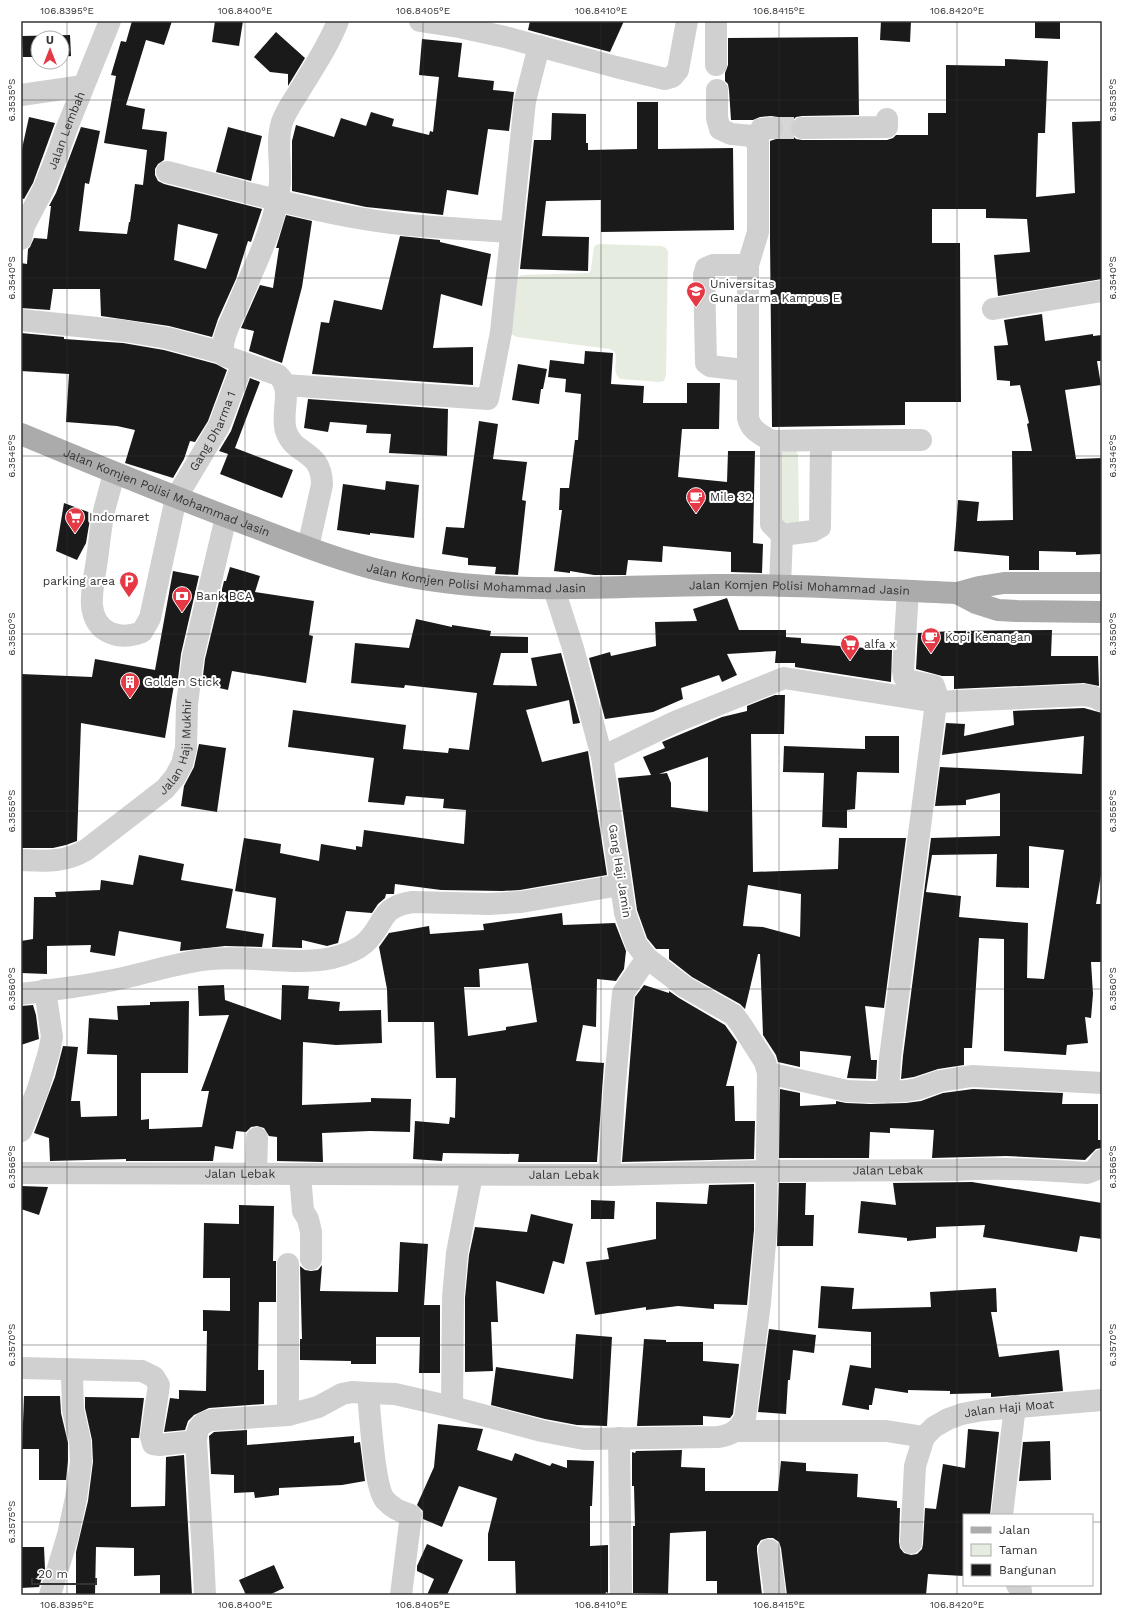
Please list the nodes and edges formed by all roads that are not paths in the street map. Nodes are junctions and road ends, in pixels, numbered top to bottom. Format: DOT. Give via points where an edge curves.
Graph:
graph roads {
  1 [pos="110,21"];
  2 [pos="338,21"];
  3 [pos="420,21"];
  4 [pos="687,21"];
  5 [pos="716,21"];
  6 [pos="540,46"];
  7 [pos="716,65"];
  8 [pos="84,86"];
  9 [pos="717,90"];
  10 [pos="21,94"];
  11 [pos="887,119"];
  12 [pos="772,128"];
  13 [pos="802,128"];
  14 [pos="757,144"];
  15 [pos="167,172"];
  16 [pos="277,199"];
  17 [pos="510,232"];
  18 [pos="21,239"];
  19 [pos="748,265"];
  20 [pos="1102,291"];
  21 [pos="993,309"];
  22 [pos="21,320"];
  23 [pos="222,353"];
  24 [pos="243,363"];
  25 [pos="748,375"];
  26 [pos="285,385"];
  27 [pos="21,434"];
  28 [pos="821,440"];
  29 [pos="921,440"];
  30 [pos="771,441"];
  31 [pos="114,473"];
  32 [pos="176,498"];
  33 [pos="226,517"];
  34 [pos="782,535"];
  35 [pos="308,547"];
  36 [pos="1102,583"];
  37 [pos="780,586"];
  38 [pos="554,589"];
  39 [pos="908,591"];
  40 [pos="957,593"];
  41 [pos="1102,612"];
  42 [pos="1102,701"];
  43 [pos="936,702"];
  44 [pos="602,756"];
  45 [pos="21,860"];
  46 [pos="620,884"];
  47 [pos="647,958"];
  48 [pos="45,990"];
  49 [pos="21,994"];
  50 [pos="768,1073"];
  51 [pos="1102,1083"];
  52 [pos="888,1092"];
  53 [pos="21,1130"];
  54 [pos="257,1138"];
  55 [pos="1102,1160"];
  56 [pos="767,1171"];
  57 [pos="21,1173"];
  58 [pos="256,1174"];
  59 [pos="300,1174"];
  60 [pos="472,1175"];
  61 [pos="609,1175"];
  62 [pos="311,1259"];
  63 [pos="288,1264"];
  64 [pos="21,1368"];
  65 [pos="68,1370"];
  66 [pos="368,1393"];
  67 [pos="1102,1400"];
  68 [pos="1015,1406"];
  69 [pos="452,1407"];
  70 [pos="288,1415"];
  71 [pos="736,1431"];
  72 [pos="924,1437"];
  73 [pos="619,1438"];
  74 [pos="196,1441"];
  75 [pos="1002,1514"];
  76 [pos="911,1543"];
  77 [pos="769,1550"];
  78 [pos="1018,1586"];
  79 [pos="50,1595"];
  80 [pos="205,1595"];
  81 [pos="401,1595"];
  82 [pos="621,1595"];
  83 [pos="775,1595"];
  84 [pos="1021,1595"];
  1 -- 8 [label="street, Jalan Lembah"];
  2 -- 16 [label="street" via="326,48 282,121"];
  3 -- 6 [label="street" via="505,36"];
  4 -- 6 [label="street" via="678,70 672,77 665,79"];
  5 -- 7 [label="street"];
  6 -- 17 [label="street" via="525,100"];
  8 -- 10 [label="street"];
  8 -- 18 [label="street, Jalan Lembah" via="44,188 24,226"];
  9 -- 14 [label="street" via="717,118 720,129 731,134 753,136"];
  11 -- 13 [label="street" via="887,127"];
  12 -- 14 [label="street" via="762,129"];
  14 -- 19 [label="street" via="758,232"];
  15 -- 16 [label="street"];
  16 -- 17 [label="street" via="392,223"];
  16 -- 23 [label="street" via="271,225 223,342"];
  17 -- 26 [label="street" via="501,332 488,399"];
  19 -- 25 [label="street"];
  19 -- 25 [label="street" via="713,265 706,268 704,275 706,363 710,366 743,370"];
  20 -- 21 [label="street"];
  22 -- 23 [label="street" via="153,335"];
  23 -- 24 [label="street"];
  24 -- 26 [label="street" via="278,375"];
  24 -- 32 [label="street, Gang Dharma 1" via="219,426"];
  25 -- 30 [label="street" via="750,426"];
  26 -- 35 [label="street" via="286,432 292,442 312,457 319,466 322,477"];
  27 -- 31 [label="main road, Jalan Komjen Polisi Mohammad Jasin"];
  28 -- 29 [label="street"];
  28 -- 30 [label="street"];
  28 -- 34 [label="street" via="820,527 813,531"];
  30 -- 34 [label="street" via="771,521 772,526"];
  31 -- 32 [label="main road, Jalan Komjen Polisi Mohammad Jasin"];
  31 -- 32 [label="street, Gang Dharma 1" via="104,512 92,605 95,618 107,633 133,636 142,632 150,618"];
  32 -- 33 [label="main road, Jalan Komjen Polisi Mohammad Jasin"];
  33 -- 35 [label="main road, Jalan Komjen Polisi Mohammad Jasin"];
  33 -- 45 [label="street, Jalan Haji Mukhir" via="193,657 187,704 186,748 175,777 165,789 74,858"];
  34 -- 37 [label="street"];
  35 -- 38 [label="main road, Jalan Komjen Polisi Mohammad Jasin" via="386,572 419,578 500,587"];
  36 -- 40 [label="main road, Jalan Komjen Polisi Mohammad Jasin" via="1004,583"];
  37 -- 38 [label="main road, Jalan Komjen Polisi Mohammad Jasin"];
  37 -- 39 [label="main road, Jalan Komjen Polisi Mohammad Jasin"];
  38 -- 44 [label="street, Gang Haji Jamin"];
  39 -- 40 [label="main road, Jalan Komjen Polisi Mohammad Jasin"];
  39 -- 43 [label="street" via="904,677 907,680 934,686 937,692"];
  40 -- 41 [label="main road, Jalan Komjen Polisi Mohammad Jasin" via="998,610"];
  42 -- 43 [label="street" via="1085,695"];
  43 -- 44 [label="street" via="784,678 675,722"];
  43 -- 52 [label="street" via="890,1058"];
  44 -- 46 [label="street, Gang Haji Jamin"];
  46 -- 47 [label="street, Gang Haji Jamin" via="629,928 636,944"];
  46 -- 48 [label="street" via="521,902 402,904 386,913 373,934 357,948 347,954 331,958 233,958 196,961 108,981"];
  47 -- 50 [label="street, Gang Haji Jamin" via="685,987 734,1015 765,1062"];
  47 -- 61 [label="street" via="623,993"];
  48 -- 49 [label="street"];
  48 -- 53 [label="street" via="52,1037 38,1089"];
  50 -- 52 [label="street" via="847,1091"];
  50 -- 56 [label="street, Gang Haji Jamin"];
  51 -- 52 [label="street" via="972,1076 940,1081 917,1089"];
  54 -- 58 [label="street"];
  55 -- 56 [label="street, Jalan Lebak" via="1095,1170 1087,1172 983,1168"];
  56 -- 61 [label="street, Jalan Lebak"];
  56 -- 71 [label="street, Gang Haji Jamin" via="764,1255 746,1418"];
  57 -- 58 [label="street, Jalan Lebak"];
  58 -- 59 [label="street, Jalan Lebak"];
  59 -- 60 [label="street, Jalan Lebak"];
  59 -- 62 [label="street" via="303,1211 311,1232"];
  60 -- 61 [label="street, Jalan Lebak"];
  60 -- 69 [label="street" via="457,1253 453,1297"];
  63 -- 70 [label="street"];
  64 -- 65 [label="street"];
  65 -- 74 [label="street" via="142,1371 154,1377 159,1385 151,1437 153,1444"];
  65 -- 79 [label="street" via="72,1376 73,1410 80,1441 81,1462 68,1535"];
  66 -- 69 [label="street" via="395,1394"];
  66 -- 70 [label="street" via="342,1394 318,1407"];
  66 -- 81 [label="street" via="378,1483 384,1499 395,1510 411,1515"];
  67 -- 68 [label="street, Jalan Haji Moat"];
  68 -- 72 [label="street, Jalan Haji Moat" via="962,1414 934,1427"];
  68 -- 75 [label="street"];
  69 -- 73 [label="street" via="566,1436 597,1440"];
  70 -- 74 [label="street" via="204,1421 199,1426"];
  71 -- 72 [label="street" via="886,1431"];
  71 -- 73 [label="street" via="718,1437"];
  72 -- 76 [label="street" via="915,1466"];
  73 -- 82 [label="street"];
  74 -- 80 [label="street"];
  77 -- 83 [label="street"];
  78 -- 84 [label="street"];
}
